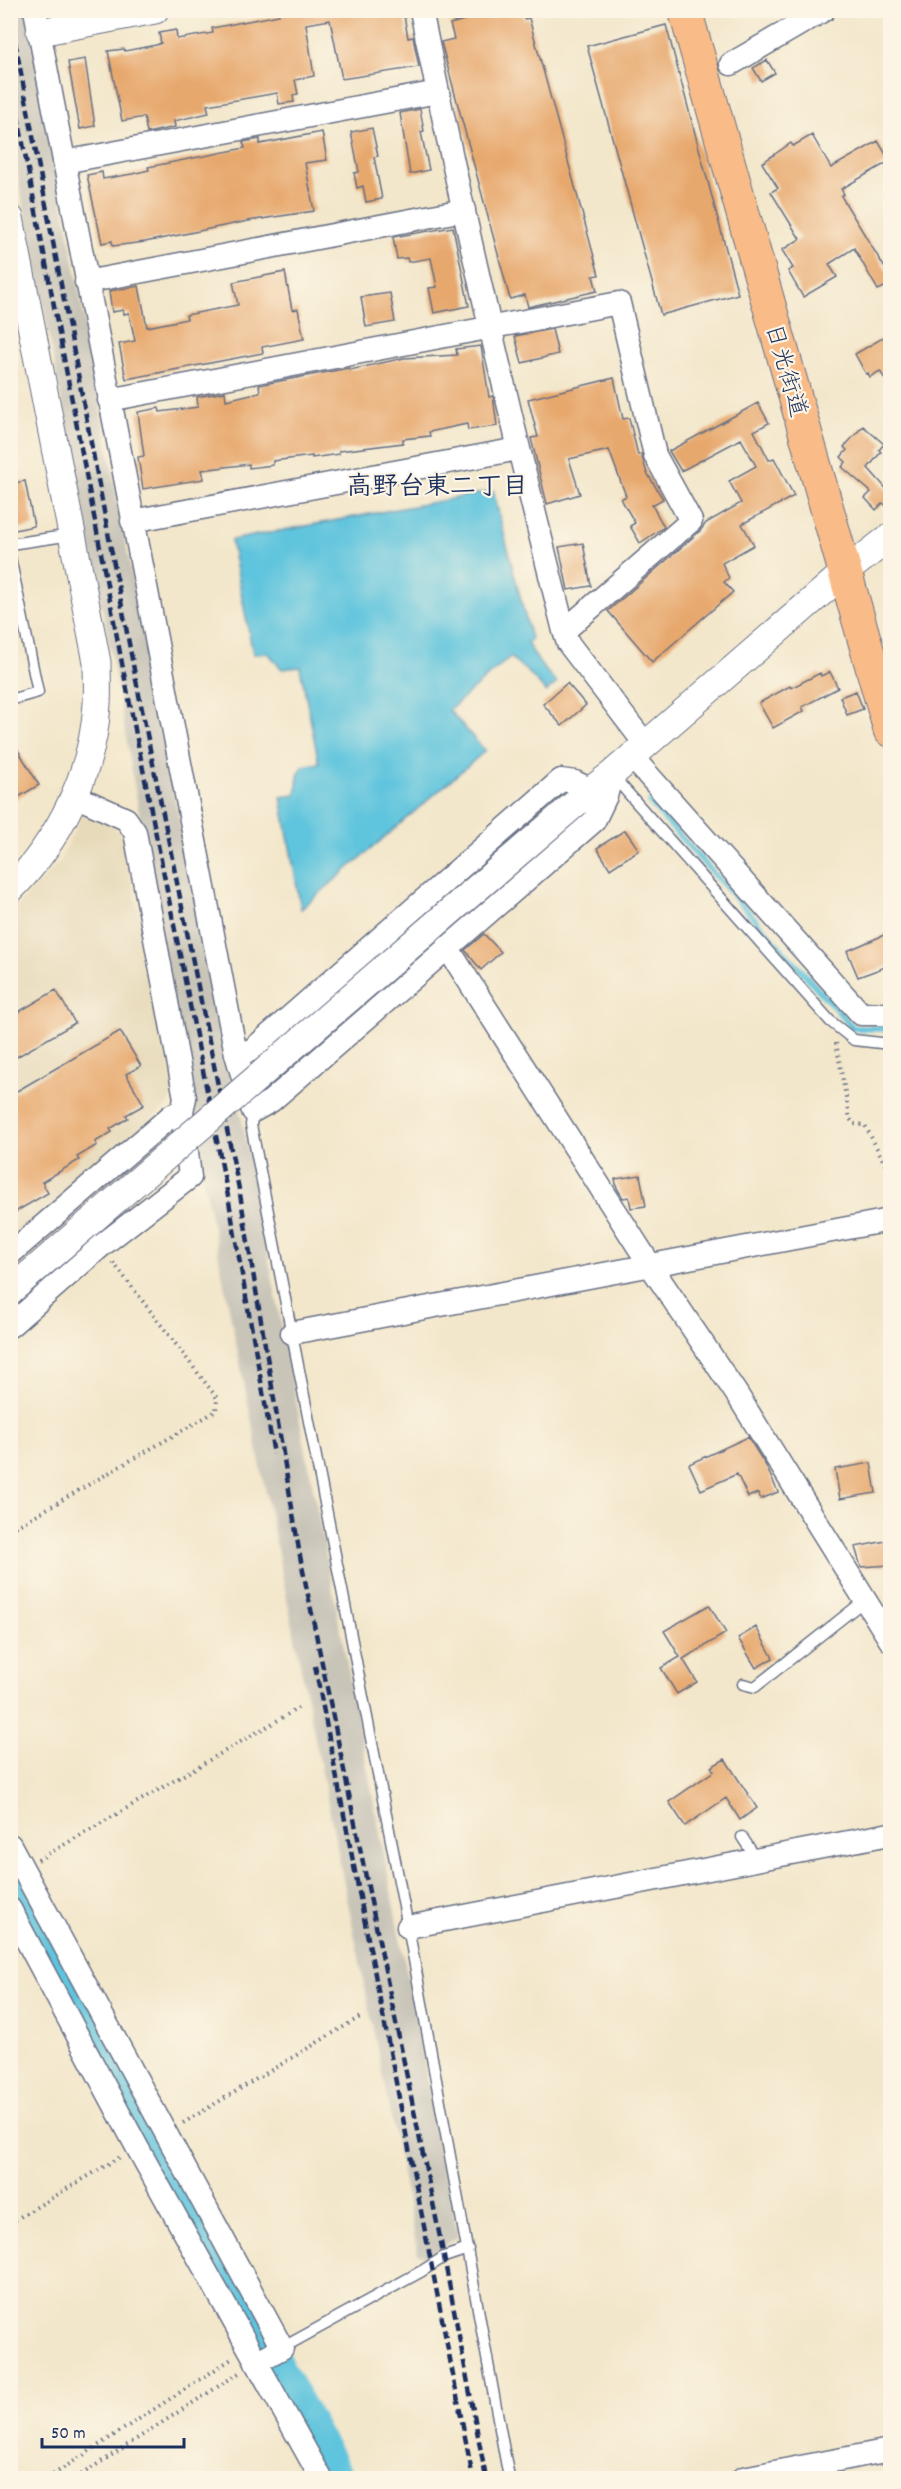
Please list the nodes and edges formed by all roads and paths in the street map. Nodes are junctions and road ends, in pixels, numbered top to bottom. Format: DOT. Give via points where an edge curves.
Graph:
graph roads {
  1 [pos="155,10"];
  2 [pos="421,10"];
  3 [pos="685,10"];
  4 [pos="825,10"];
  5 [pos="10,16"];
  6 [pos="38,18"];
  7 [pos="731,64"];
  8 [pos="438,92"];
  9 [pos="64,162"];
  10 [pos="464,210"];
  11 [pos="10,218"];
  12 [pos="86,282"];
  13 [pos="20,313"];
  14 [pos="492,327"];
  15 [pos="109,400"];
  16 [pos="518,449"];
  17 [pos="132,521"];
  18 [pos="72,535"];
  19 [pos="891,537"];
  20 [pos="10,544"];
  21 [pos="10,557"];
  22 [pos="845,572"];
  23 [pos="15,605"];
  24 [pos="564,631"];
  25 [pos="10,700"];
  26 [pos="891,730"];
  27 [pos="630,759"];
  28 [pos="591,790"];
  29 [pos="75,796"];
  30 [pos="10,890"];
  31 [pos="447,947"];
  32 [pos="891,1014"];
  33 [pos="836,1026"];
  34 [pos="891,1044"];
  35 [pos="236,1054"];
  36 [pos="182,1111"];
  37 [pos="253,1111"];
  38 [pos="891,1174"];
  39 [pos="891,1220"];
  40 [pos="101,1246"];
  41 [pos="10,1254"];
  42 [pos="650,1265"];
  43 [pos="10,1290"];
  44 [pos="10,1326"];
  45 [pos="292,1333"];
  46 [pos="10,1530"];
  47 [pos="866,1600"];
  48 [pos="891,1640"];
  49 [pos="742,1684"];
  50 [pos="302,1706"];
  51 [pos="891,1834"];
  52 [pos="742,1837"];
  53 [pos="10,1845"];
  54 [pos="757,1860"];
  55 [pos="24,1869"];
  56 [pos="10,1909"];
  57 [pos="408,1927"];
  58 [pos="360,2017"];
  59 [pos="165,2134"];
  60 [pos="137,2146"];
  61 [pos="10,2223"];
  62 [pos="468,2249"];
  63 [pos="265,2354"];
  64 [pos="891,2450"];
  65 [pos="48,2478"];
  66 [pos="76,2478"];
  67 [pos="321,2478"];
  68 [pos="509,2478"];
  69 [pos="743,2478"];
  1 -- 6 [label="street"];
  2 -- 8 [label="street"];
  3 -- 22 [label="highway, 日光街道"];
  4 -- 7 [label="street"];
  5 -- 6 [label="path, bridge"];
  6 -- 9 [label="street"];
  8 -- 9 [label="street"];
  8 -- 10 [label="street"];
  9 -- 12 [label="street"];
  10 -- 12 [label="street"];
  10 -- 14 [label="street"];
  11 -- 13 [label="street"];
  12 -- 15 [label="street"];
  13 -- 18 [label="street"];
  14 -- 15 [label="street"];
  14 -- 16 [label="street"];
  14 -- 24 [label="street" via="619,303 656,455 691,521"];
  15 -- 17 [label="street"];
  16 -- 17 [label="street"];
  16 -- 24 [label="street"];
  17 -- 35 [label="street"];
  18 -- 20 [label="lane"];
  18 -- 29 [label="street" via="97,662 92,738"];
  19 -- 22 [label="street"];
  21 -- 23 [label="lane"];
  22 -- 26 [label="highway, 日光街道"];
  22 -- 27 [label="street"];
  23 -- 25 [label="lane" via="39,692"];
  24 -- 27 [label="street"];
  27 -- 28 [label="street"];
  27 -- 31 [label="street" via="594,821"];
  27 -- 32 [label="street" via="861,1014"];
  27 -- 33 [label="lane"];
  28 -- 35 [label="street" via="561,780 252,1050"];
  28 -- 43 [label="street, bridge"];
  29 -- 30 [label="street" via="48,844"];
  29 -- 36 [label="street" via="126,819 135,831 185,1098"];
  31 -- 37 [label="street" via="271,1101"];
  31 -- 42 [label="street"];
  33 -- 34 [label="lane" via="854,1040"];
  33 -- 38 [label="path" via="850,1119 854,1124 865,1125"];
  35 -- 37 [label="street"];
  36 -- 40 [label="street" via="190,1177"];
  36 -- 41 [label="street" via="172,1115"];
  37 -- 45 [label="lane" via="251,1125"];
  39 -- 42 [label="street"];
  40 -- 44 [label="street"];
  40 -- 46 [label="path" via="217,1398 216,1411"];
  42 -- 45 [label="street"];
  42 -- 47 [label="street"];
  45 -- 57 [label="lane"];
  47 -- 48 [label="street"];
  47 -- 49 [label="lane" via="755,1687"];
  50 -- 55 [label="path"];
  51 -- 54 [label="street"];
  52 -- 54 [label="lane"];
  53 -- 55 [label="street"];
  54 -- 57 [label="street"];
  55 -- 59 [label="street"];
  56 -- 60 [label="street"];
  57 -- 62 [label="lane"];
  58 -- 59 [label="path"];
  59 -- 63 [label="street"];
  60 -- 61 [label="path"];
  60 -- 63 [label="street"];
  62 -- 63 [label="lane" via="444,2257"];
  62 -- 68 [label="lane"];
  63 -- 65 [label="path"];
  63 -- 66 [label="path"];
  63 -- 67 [label="street"];
  64 -- 69 [label="street"];
}
